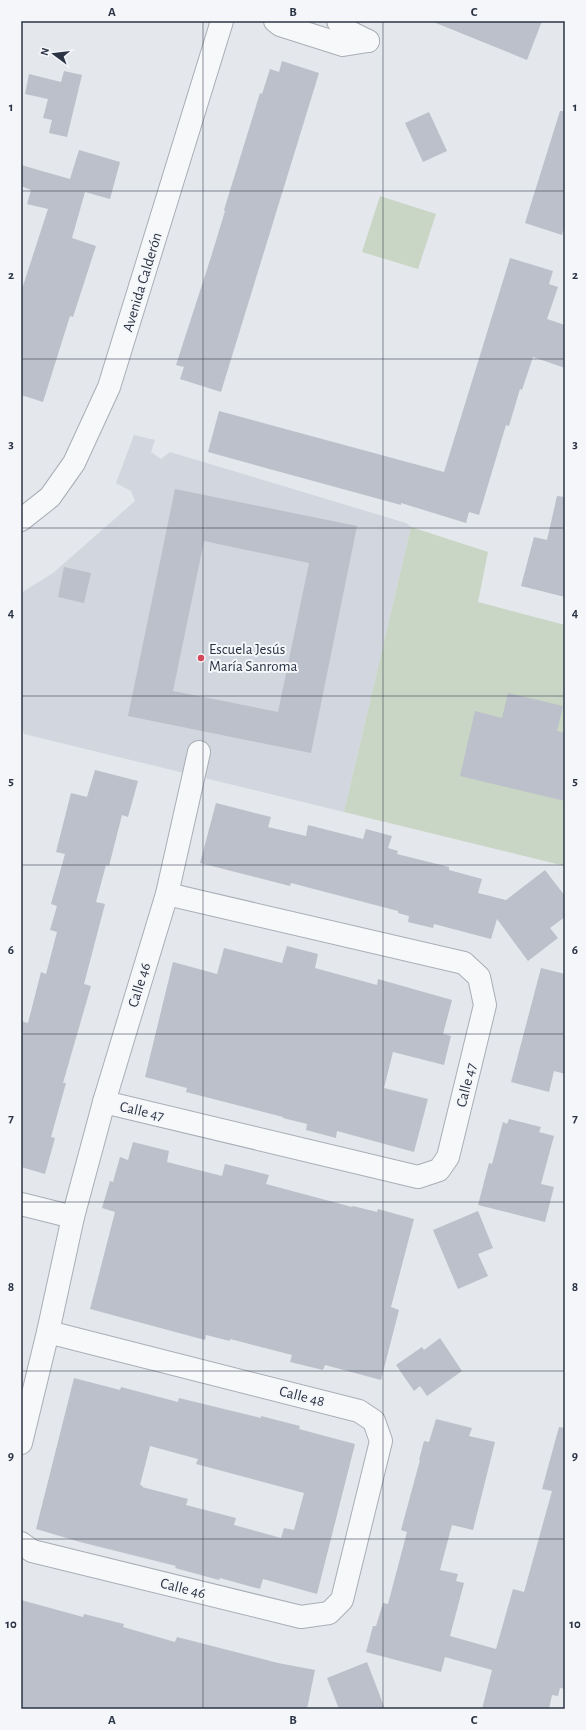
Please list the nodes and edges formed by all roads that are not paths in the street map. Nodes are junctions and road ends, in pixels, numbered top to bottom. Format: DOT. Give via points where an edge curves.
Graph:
graph roads {
  1 [pos="222,21"];
  2 [pos="275,21"];
  3 [pos="338,21"];
  4 [pos="21,520"];
  5 [pos="199,752"];
  6 [pos="167,894"];
  7 [pos="104,1102"];
  8 [pos="21,1204"];
  9 [pos="73,1217"];
  10 [pos="48,1332"];
  11 [pos="21,1443"];
  12 [pos="21,1543"];
  13 [pos="342,1600"];
  1 -- 4 [label="street, Avenida Calderón" via="109,387 74,463 50,497"];
  2 -- 3 [label="street" via="280,25 343,45 368,41 342,28"];
  5 -- 6 [label="street, Calle 46"];
  6 -- 7 [label="street, Calle 46"];
  6 -- 7 [label="street, Calle 47" via="464,963 479,977 485,1005 448,1157 439,1170 418,1177"];
  7 -- 9 [label="street, Calle 46"];
  8 -- 9 [label="street"];
  9 -- 10 [label="street, Calle 46"];
  10 -- 11 [label="street, Calle 46"];
  10 -- 13 [label="street, Calle 48" via="359,1411 374,1421 381,1441"];
  12 -- 13 [label="street, Calle 46" via="32,1551 301,1617 329,1613"];
}
